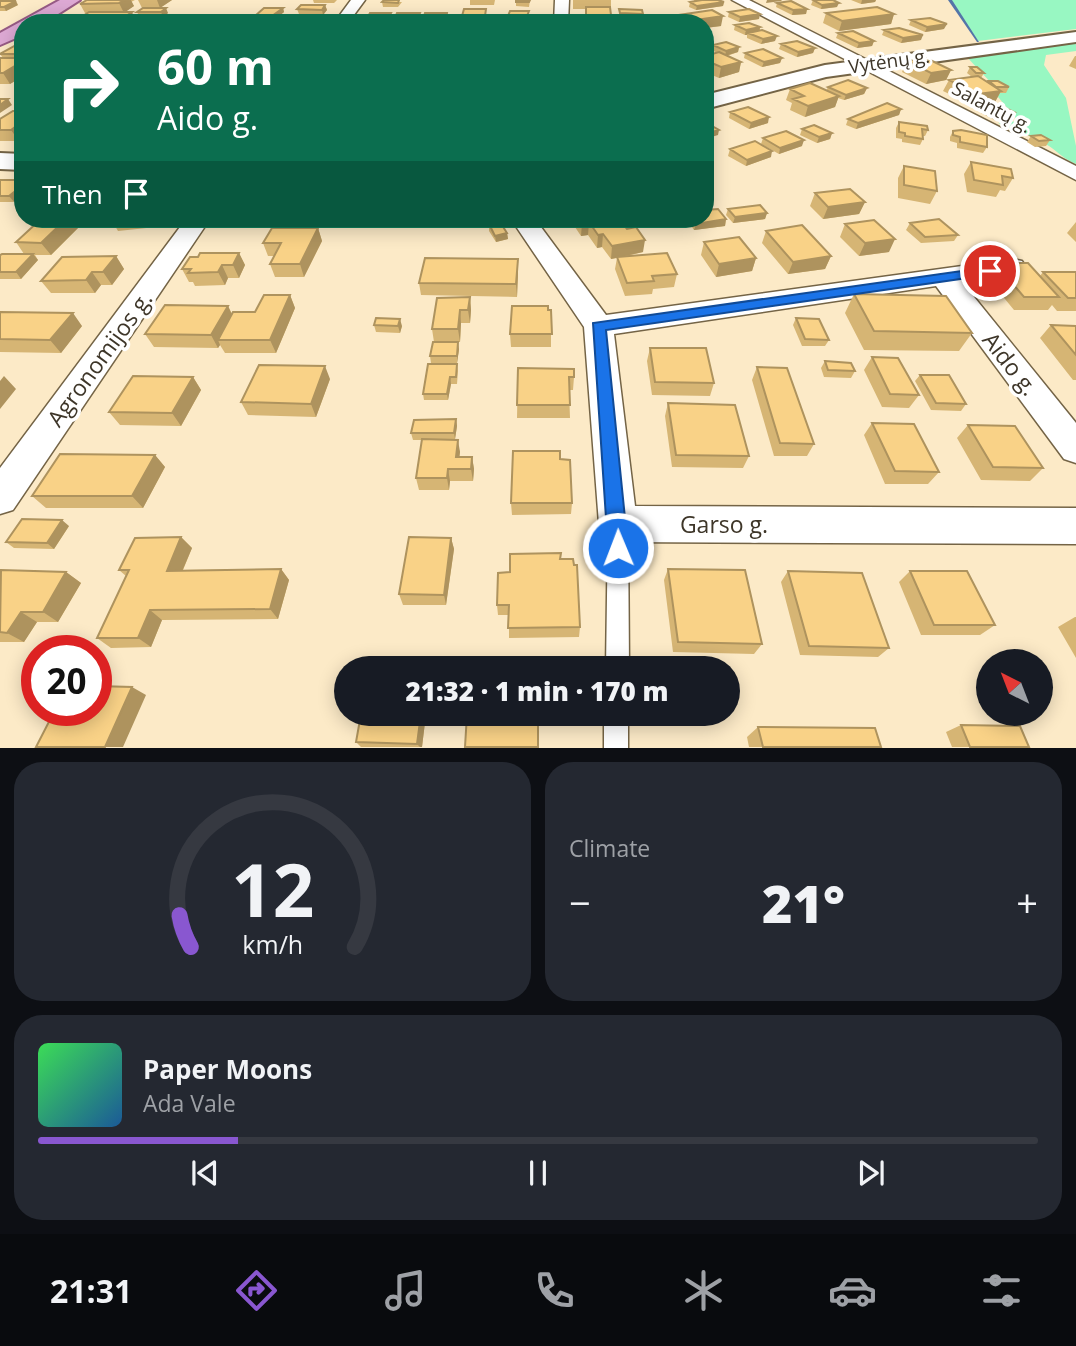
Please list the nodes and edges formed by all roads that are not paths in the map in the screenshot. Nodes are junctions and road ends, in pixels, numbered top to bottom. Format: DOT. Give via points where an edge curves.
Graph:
graph roads {
  1 [pos="72,0"];
  2 [pos="739,0"];
  3 [pos="47,14"];
  4 [pos="1076,37"];
  5 [pos="865,64"];
  6 [pos="714,100"];
  7 [pos="1076,174"];
  8 [pos="192,228"];
  9 [pos="529,228"];
  10 [pos="1013,267"];
  11 [pos="944,278"];
  12 [pos="598,326"];
  13 [pos="1076,449"];
  14 [pos="0,498"];
  15 [pos="618,524"];
  16 [pos="1076,526"];
  17 [pos="617,656"];
  18 [pos="616,726"];
  19 [pos="616,747"];
  1 -- 3 [label="main road"];
  2 -- 5 [label="street, Salantų g."];
  4 -- 5 [label="main road, Vytėnų g."];
  5 -- 6 [label="main road, Vytėnų g."];
  5 -- 7 [label="street, Salantų g."];
  8 -- 14 [label="street, Agronomijos g."];
  9 -- 12 [label="street"];
  10 -- 11 [label="street"];
  11 -- 12 [label="street"];
  11 -- 13 [label="street, Aido g."];
  12 -- 15 [label="street"];
  15 -- 16 [label="street, Garso g."];
  15 -- 17 [label="lane"];
  18 -- 19 [label="lane"];
}
